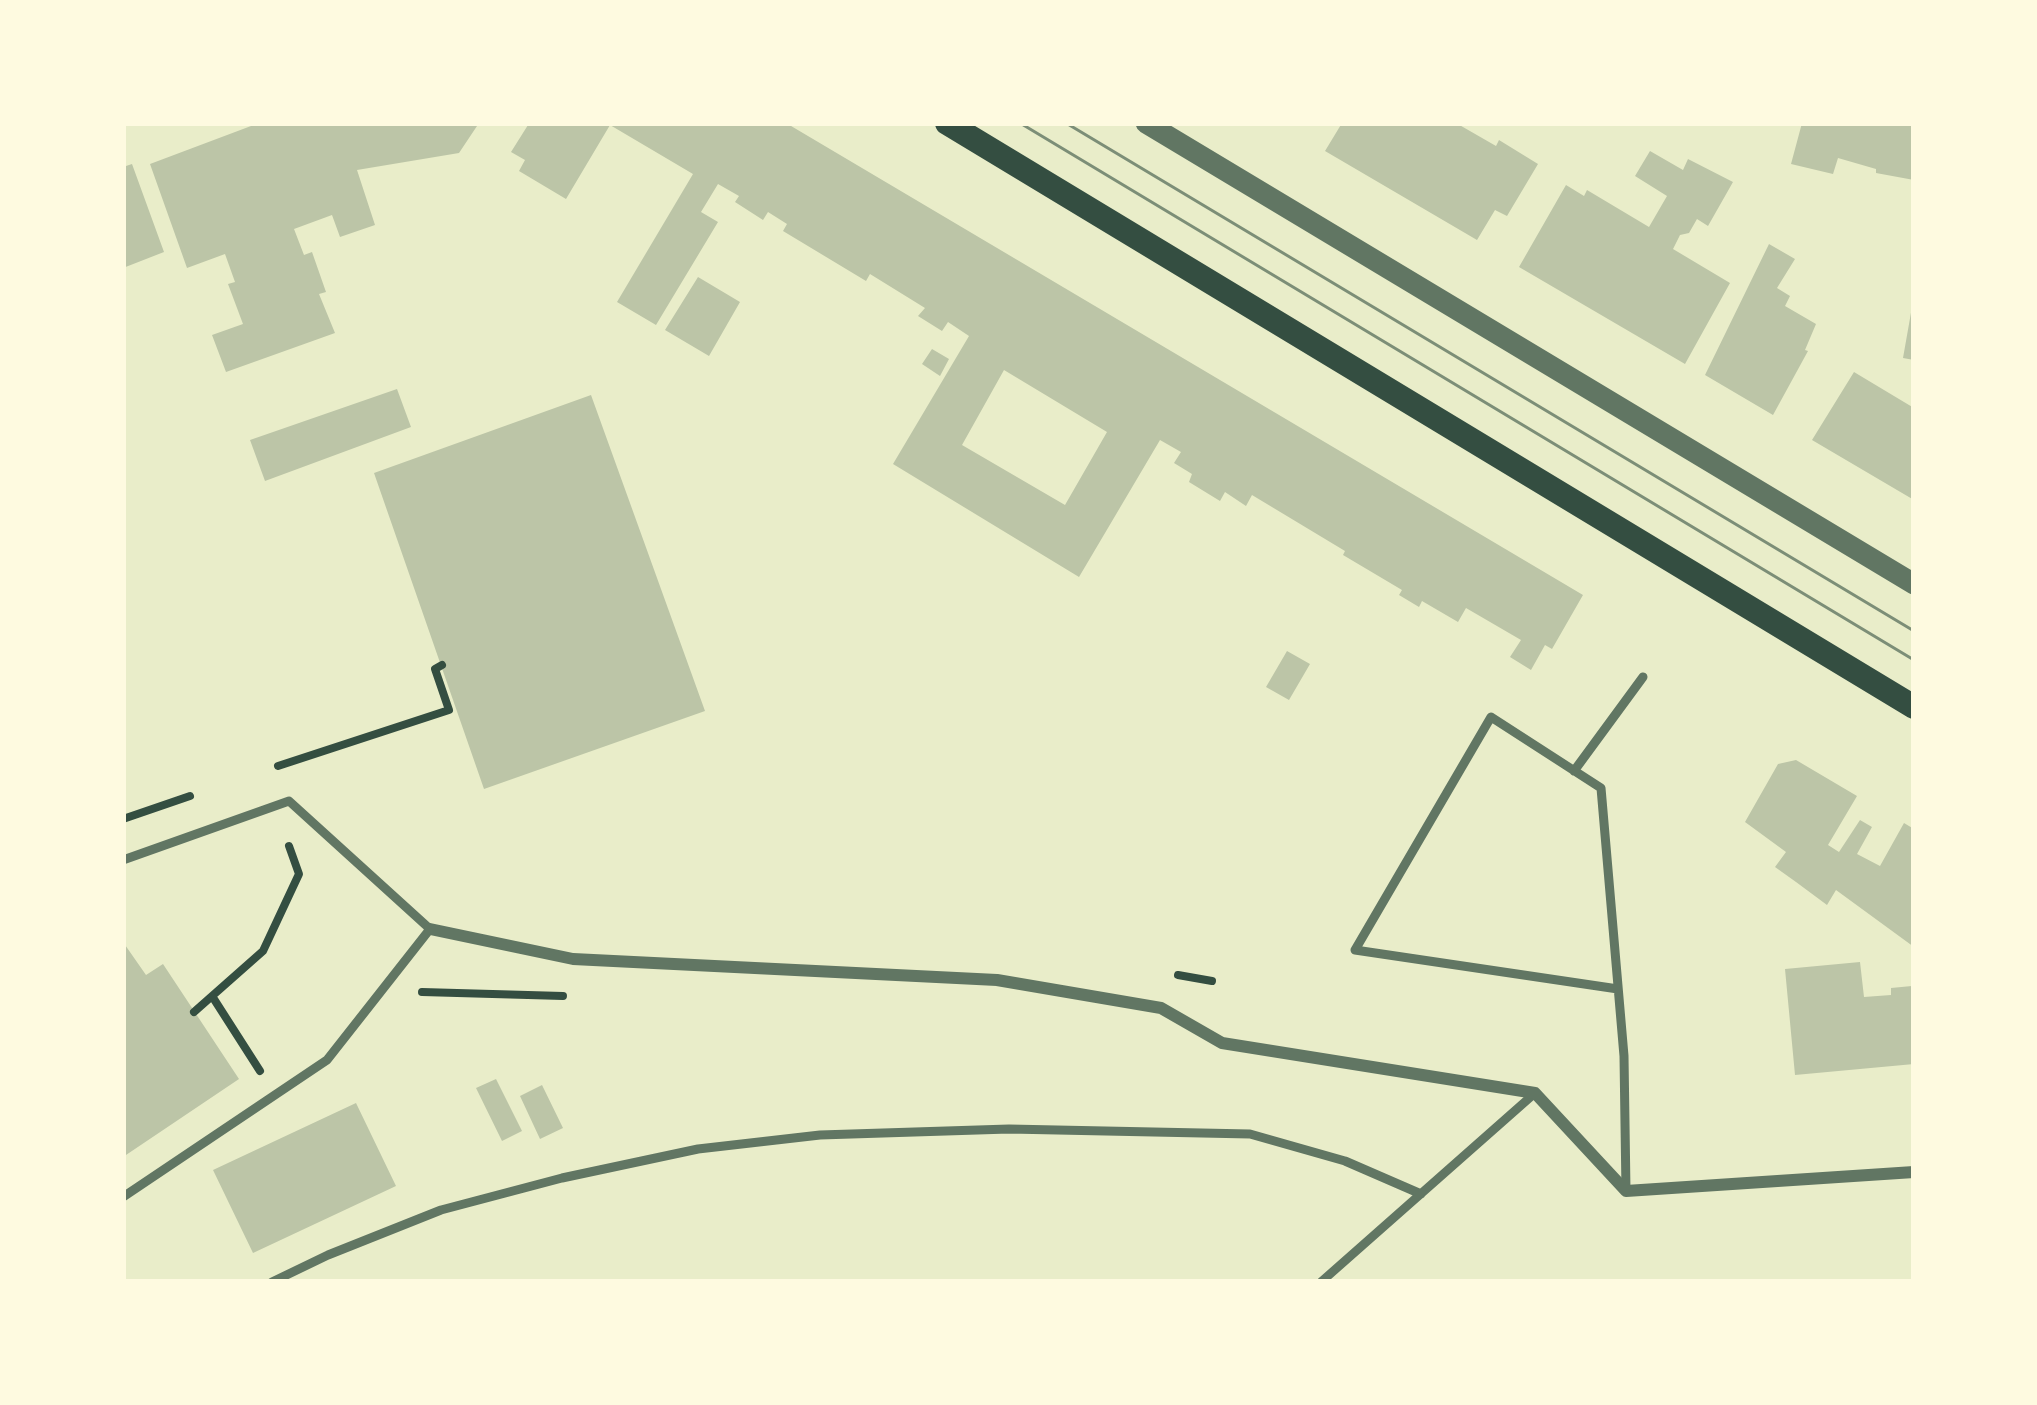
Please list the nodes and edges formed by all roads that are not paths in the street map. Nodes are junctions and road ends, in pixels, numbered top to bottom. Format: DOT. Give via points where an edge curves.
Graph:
graph roads {
  1 [pos="947,123"];
  2 [pos="1146,123"];
  3 [pos="1914,584"];
  4 [pos="1642,677"];
  5 [pos="1914,707"];
  6 [pos="1574,770"];
  7 [pos="123,860"];
  8 [pos="430,928"];
  9 [pos="1618,989"];
  10 [pos="1535,1093"];
  11 [pos="1914,1172"];
  12 [pos="1626,1191"];
  13 [pos="1421,1194"];
  14 [pos="123,1197"];
  15 [pos="272,1282"];
  16 [pos="1321,1282"];
  1 -- 5 [label="main road"];
  2 -- 3 [label="street"];
  4 -- 6 [label="lane"];
  6 -- 9 [label="lane" via="1600,788"];
  6 -- 9 [label="lane" via="1491,717 1355,950"];
  7 -- 8 [label="lane" via="290,800"];
  8 -- 10 [label="street" via="573,959 997,980 1161,1008 1222,1043"];
  8 -- 14 [label="lane" via="327,1060"];
  9 -- 12 [label="lane"];
  10 -- 12 [label="street"];
  10 -- 13 [label="lane"];
  11 -- 12 [label="street"];
  13 -- 15 [label="lane" via="1250,1134 820,1135 698,1149 461,1205"];
  13 -- 16 [label="lane"];
}
